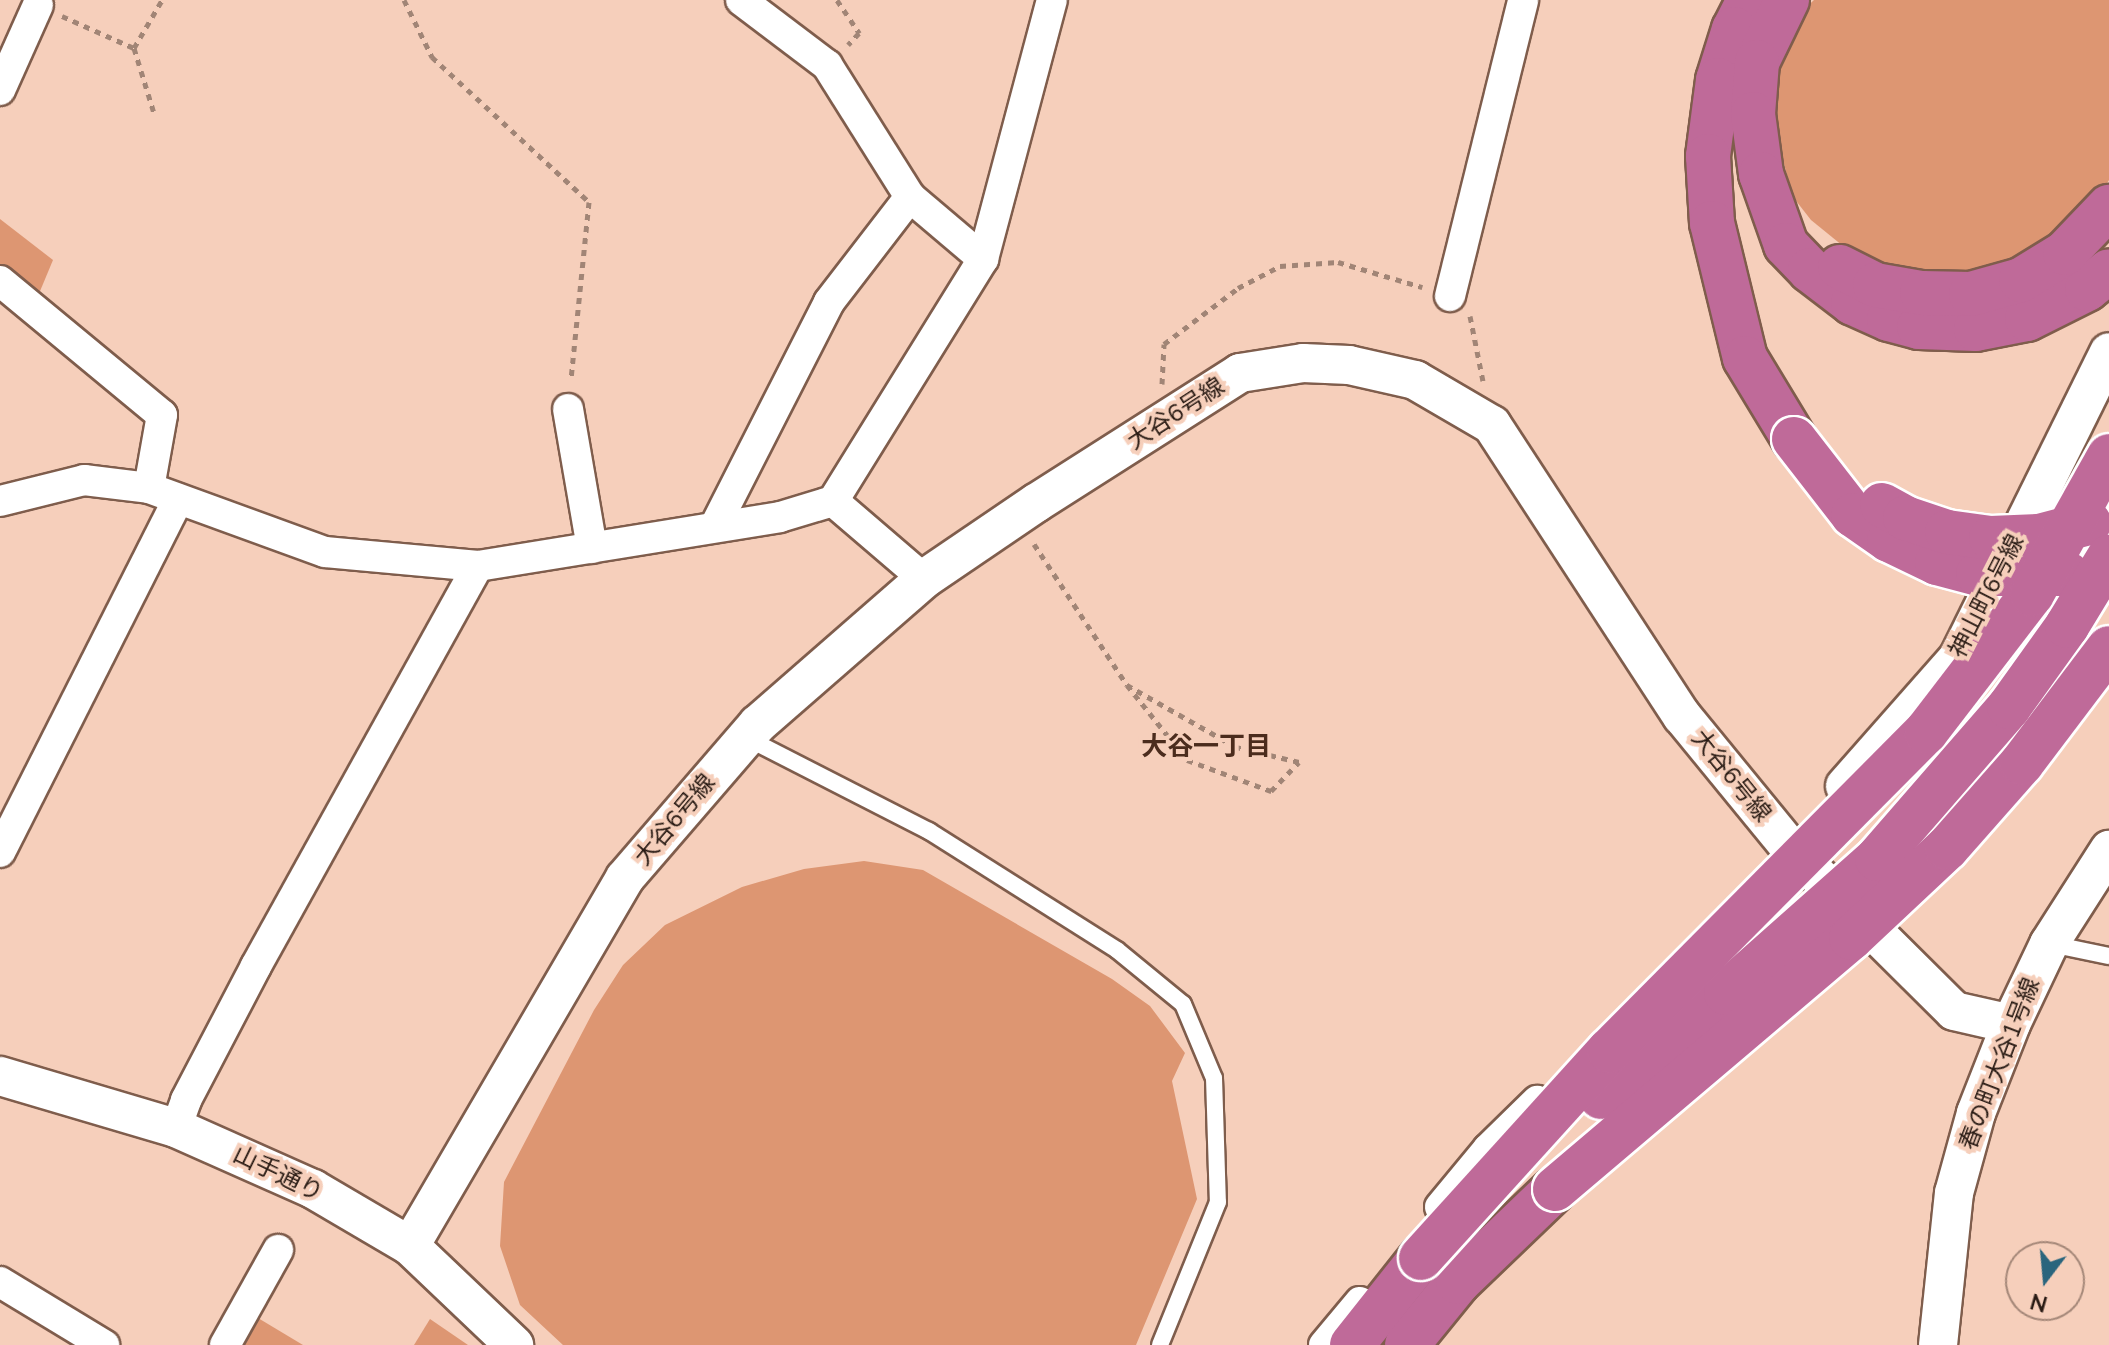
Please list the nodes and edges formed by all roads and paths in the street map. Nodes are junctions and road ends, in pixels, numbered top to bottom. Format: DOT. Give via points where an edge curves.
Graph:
graph roads {
  1 [pos="162,0"];
  2 [pos="404,0"];
  3 [pos="741,0"];
  4 [pos="837,0"];
  5 [pos="1052,0"];
  6 [pos="1523,0"];
  7 [pos="1749,0"];
  8 [pos="1787,0"];
  9 [pos="38,5"];
  10 [pos="134,48"];
  11 [pos="827,65"];
  12 [pos="0,90"];
  13 [pos="154,113"];
  14 [pos="1761,174"];
  15 [pos="910,197"];
  16 [pos="2109,207"];
  17 [pos="983,259"];
  18 [pos="2109,271"];
  19 [pos="0,281"];
  20 [pos="1450,296"];
  21 [pos="1164,344"];
  22 [pos="2109,352"];
  23 [pos="1482,378"];
  24 [pos="568,409"];
  25 [pos="1794,439"];
  26 [pos="2109,456"];
  27 [pos="149,488"];
  28 [pos="178,499"];
  29 [pos="0,501"];
  30 [pos="833,501"];
  31 [pos="2109,513"];
  32 [pos="1016,516"];
  33 [pos="715,526"];
  34 [pos="592,548"];
  35 [pos="2109,557"];
  36 [pos="478,566"];
  37 [pos="2109,568"];
  38 [pos="924,579"];
  39 [pos="2109,648"];
  40 [pos="1127,685"];
  41 [pos="745,737"];
  42 [pos="1790,848"];
  43 [pos="2109,850"];
  44 [pos="0,852"];
  45 [pos="2049,944"];
  46 [pos="2109,956"];
  47 [pos="2011,1024"];
  48 [pos="0,1076"];
  49 [pos="176,1128"];
  50 [pos="410,1246"];
  51 [pos="278,1250"];
  52 [pos="1421,1258"];
  53 [pos="0,1282"];
  54 [pos="104,1345"];
  55 [pos="225,1345"];
  56 [pos="514,1345"];
  57 [pos="1160,1345"];
  58 [pos="1324,1345"];
  59 [pos="1352,1345"];
  60 [pos="1407,1345"];
  61 [pos="1938,1345"];
  1 -- 10 [label="path"];
  2 -- 24 [label="path" via="432,57 589,202"];
  3 -- 11 [label="street"];
  4 -- 11 [label="path" via="859,33"];
  5 -- 17 [label="street"];
  6 -- 20 [label="street"];
  7 -- 25 [label="highway" via="1718,80 1708,156 1712,223 1745,358"];
  8 -- 14 [label="highway" via="1757,62 1753,114"];
  9 -- 10 [label="path"];
  9 -- 12 [label="street"];
  10 -- 13 [label="path"];
  11 -- 15 [label="street"];
  14 -- 16 [label="highway" via="1827,260 1875,285 1922,293 1971,294 2021,280 2065,253"];
  14 -- 18 [label="highway" via="1786,245 1853,303 1889,319 1919,327 1976,329 2027,319 2087,289"];
  15 -- 17 [label="street"];
  15 -- 33 [label="street" via="829,302"];
  17 -- 30 [label="street"];
  19 -- 27 [label="street" via="162,415"];
  20 -- 21 [label="path" via="1338,262 1280,266 1238,288"];
  20 -- 23 [label="path" via="1470,316"];
  22 -- 42 [label="street, 神山町6号線" via="1958,658"];
  24 -- 34 [label="street"];
  25 -- 31 [label="highway, bridge" via="1873,499 1905,518 1947,532 1991,538 2039,536 2086,525"];
  25 -- 37 [label="highway, bridge" via="1853,515 1937,563 1978,574 2029,577"];
  26 -- 52 [label="highway, bridge" via="2032,594 1926,732 1609,1051"];
  27 -- 28 [label="street"];
  27 -- 29 [label="street" via="84,480"];
  28 -- 36 [label="street" via="325,552"];
  28 -- 44 [label="street"];
  30 -- 33 [label="street" via="780,517"];
  30 -- 38 [label="street"];
  32 -- 38 [label="street, 大谷6号線"];
  32 -- 40 [label="path"];
  32 -- 42 [label="street, 大谷6号線" via="1240,373 1303,363 1349,365 1415,380 1492,425 1682,716"];
  33 -- 34 [label="street"];
  34 -- 36 [label="street"];
  35 -- 52 [label="highway, bridge" via="2009,707 1877,859"];
  36 -- 49 [label="street" via="256,966"];
  38 -- 41 [label="street, 大谷6号線"];
  39 -- 60 [label="highway, bridge" via="2022,763 1947,848 1851,938 1555,1189 1458,1282"];
  40 -- 40 [label="path" via="1187,760 1271,791 1299,762 1236,747"];
  41 -- 50 [label="street, 大谷6号線" via="625,878"];
  41 -- 57 [label="lane" via="929,831 1117,950 1183,1004 1214,1078 1218,1202"];
  42 -- 47 [label="street, 大谷6号線" via="1954,1011"];
  42 -- 58 [label="street" via="1488,1149"];
  43 -- 45 [label="street, 春の町大谷1号線"];
  45 -- 46 [label="lane"];
  45 -- 47 [label="street, 春の町大谷1号線"];
  47 -- 61 [label="street, 春の町大谷1号線" via="1976,1113 1954,1193"];
  48 -- 49 [label="street, 山手通り"];
  49 -- 50 [label="street, 山手通り" via="313,1189"];
  50 -- 56 [label="street, 山手通り"];
  51 -- 55 [label="street"];
  52 -- 59 [label="highway"];
  53 -- 54 [label="street"];
}
